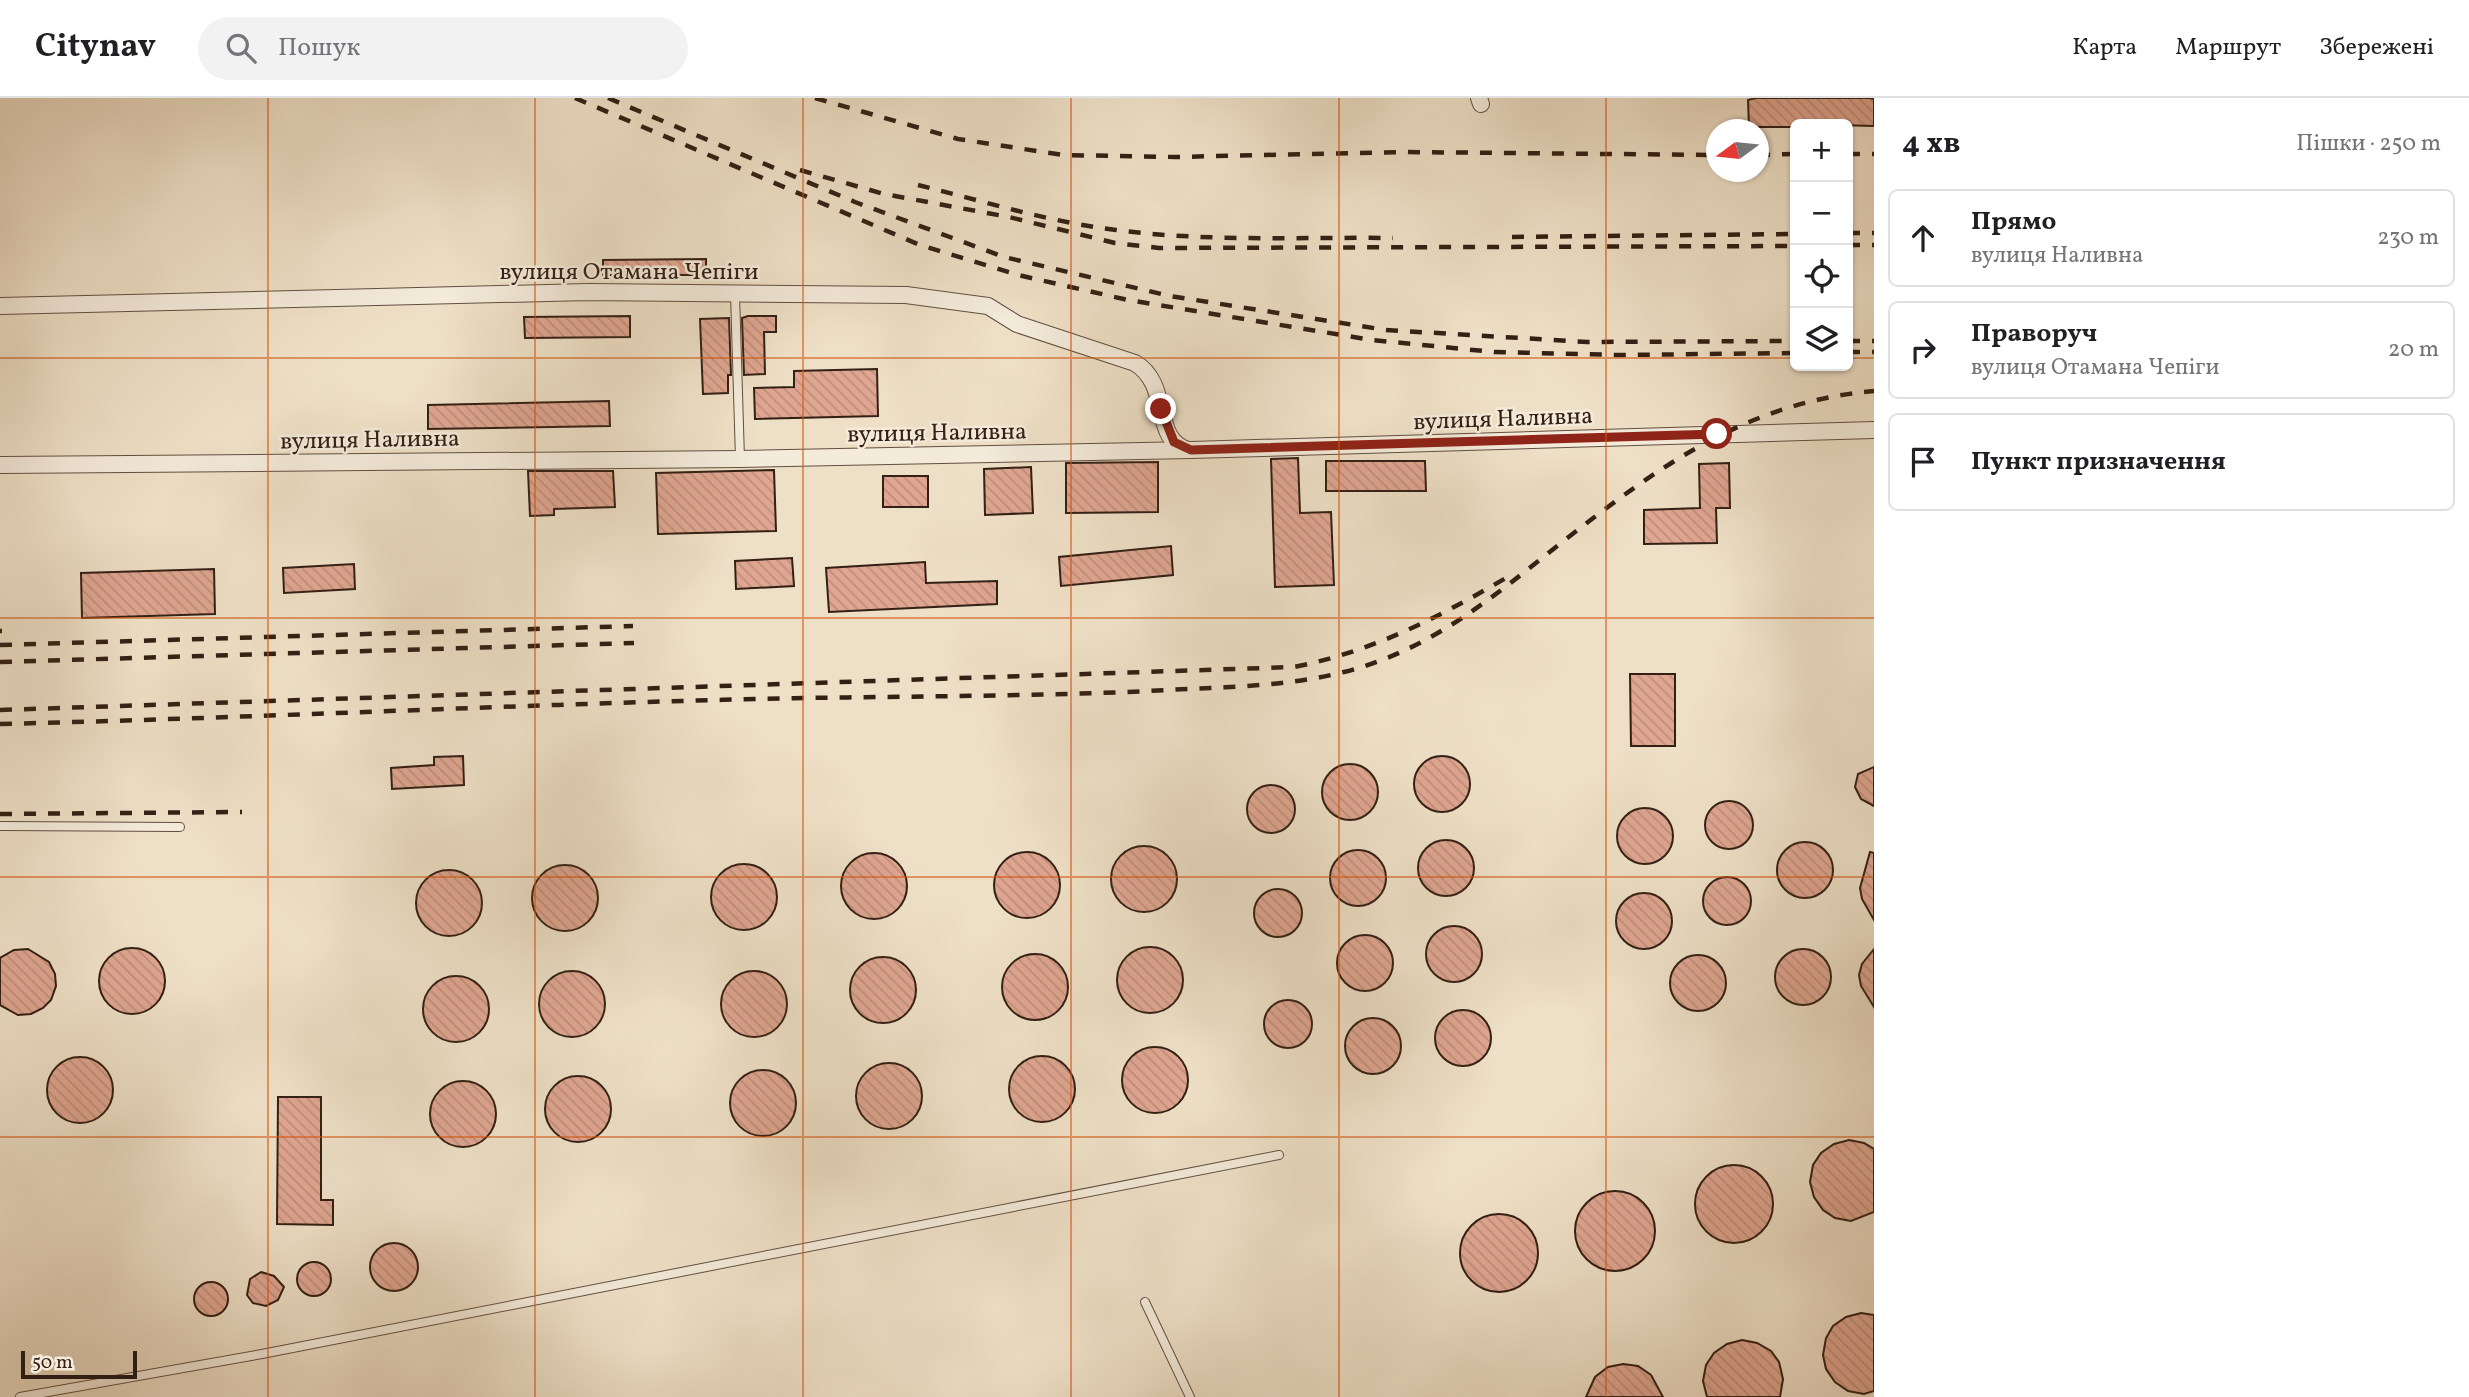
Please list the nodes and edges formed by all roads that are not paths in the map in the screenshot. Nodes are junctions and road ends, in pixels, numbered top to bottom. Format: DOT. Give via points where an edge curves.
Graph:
graph roads {
  1 [pos="734,293"];
  2 [pos="0,306"];
  3 [pos="1874,430"];
  4 [pos="1191,450"];
  5 [pos="740,458"];
  6 [pos="0,465"];
  7 [pos="0,827"];
  8 [pos="180,827"];
  9 [pos="1279,1155"];
  10 [pos="1145,1303"];
  11 [pos="20,1397"];
  12 [pos="1190,1397"];
  1 -- 2 [label="street, вулиця Отамана Чепіги" via="588,292"];
  1 -- 4 [label="street, вулиця Отамана Чепіги" via="906,295 988,306 1017,324 1145,369 1157,388 1168,434 1180,447"];
  1 -- 5 [label="lane"];
  3 -- 4 [label="street, вулиця Наливна"];
  4 -- 5 [label="street, вулиця Наливна"];
  5 -- 6 [label="street, вулиця Наливна"];
  7 -- 8 [label="lane"];
  9 -- 11 [label="lane" via="273,1352"];
  10 -- 12 [label="lane"];
}
